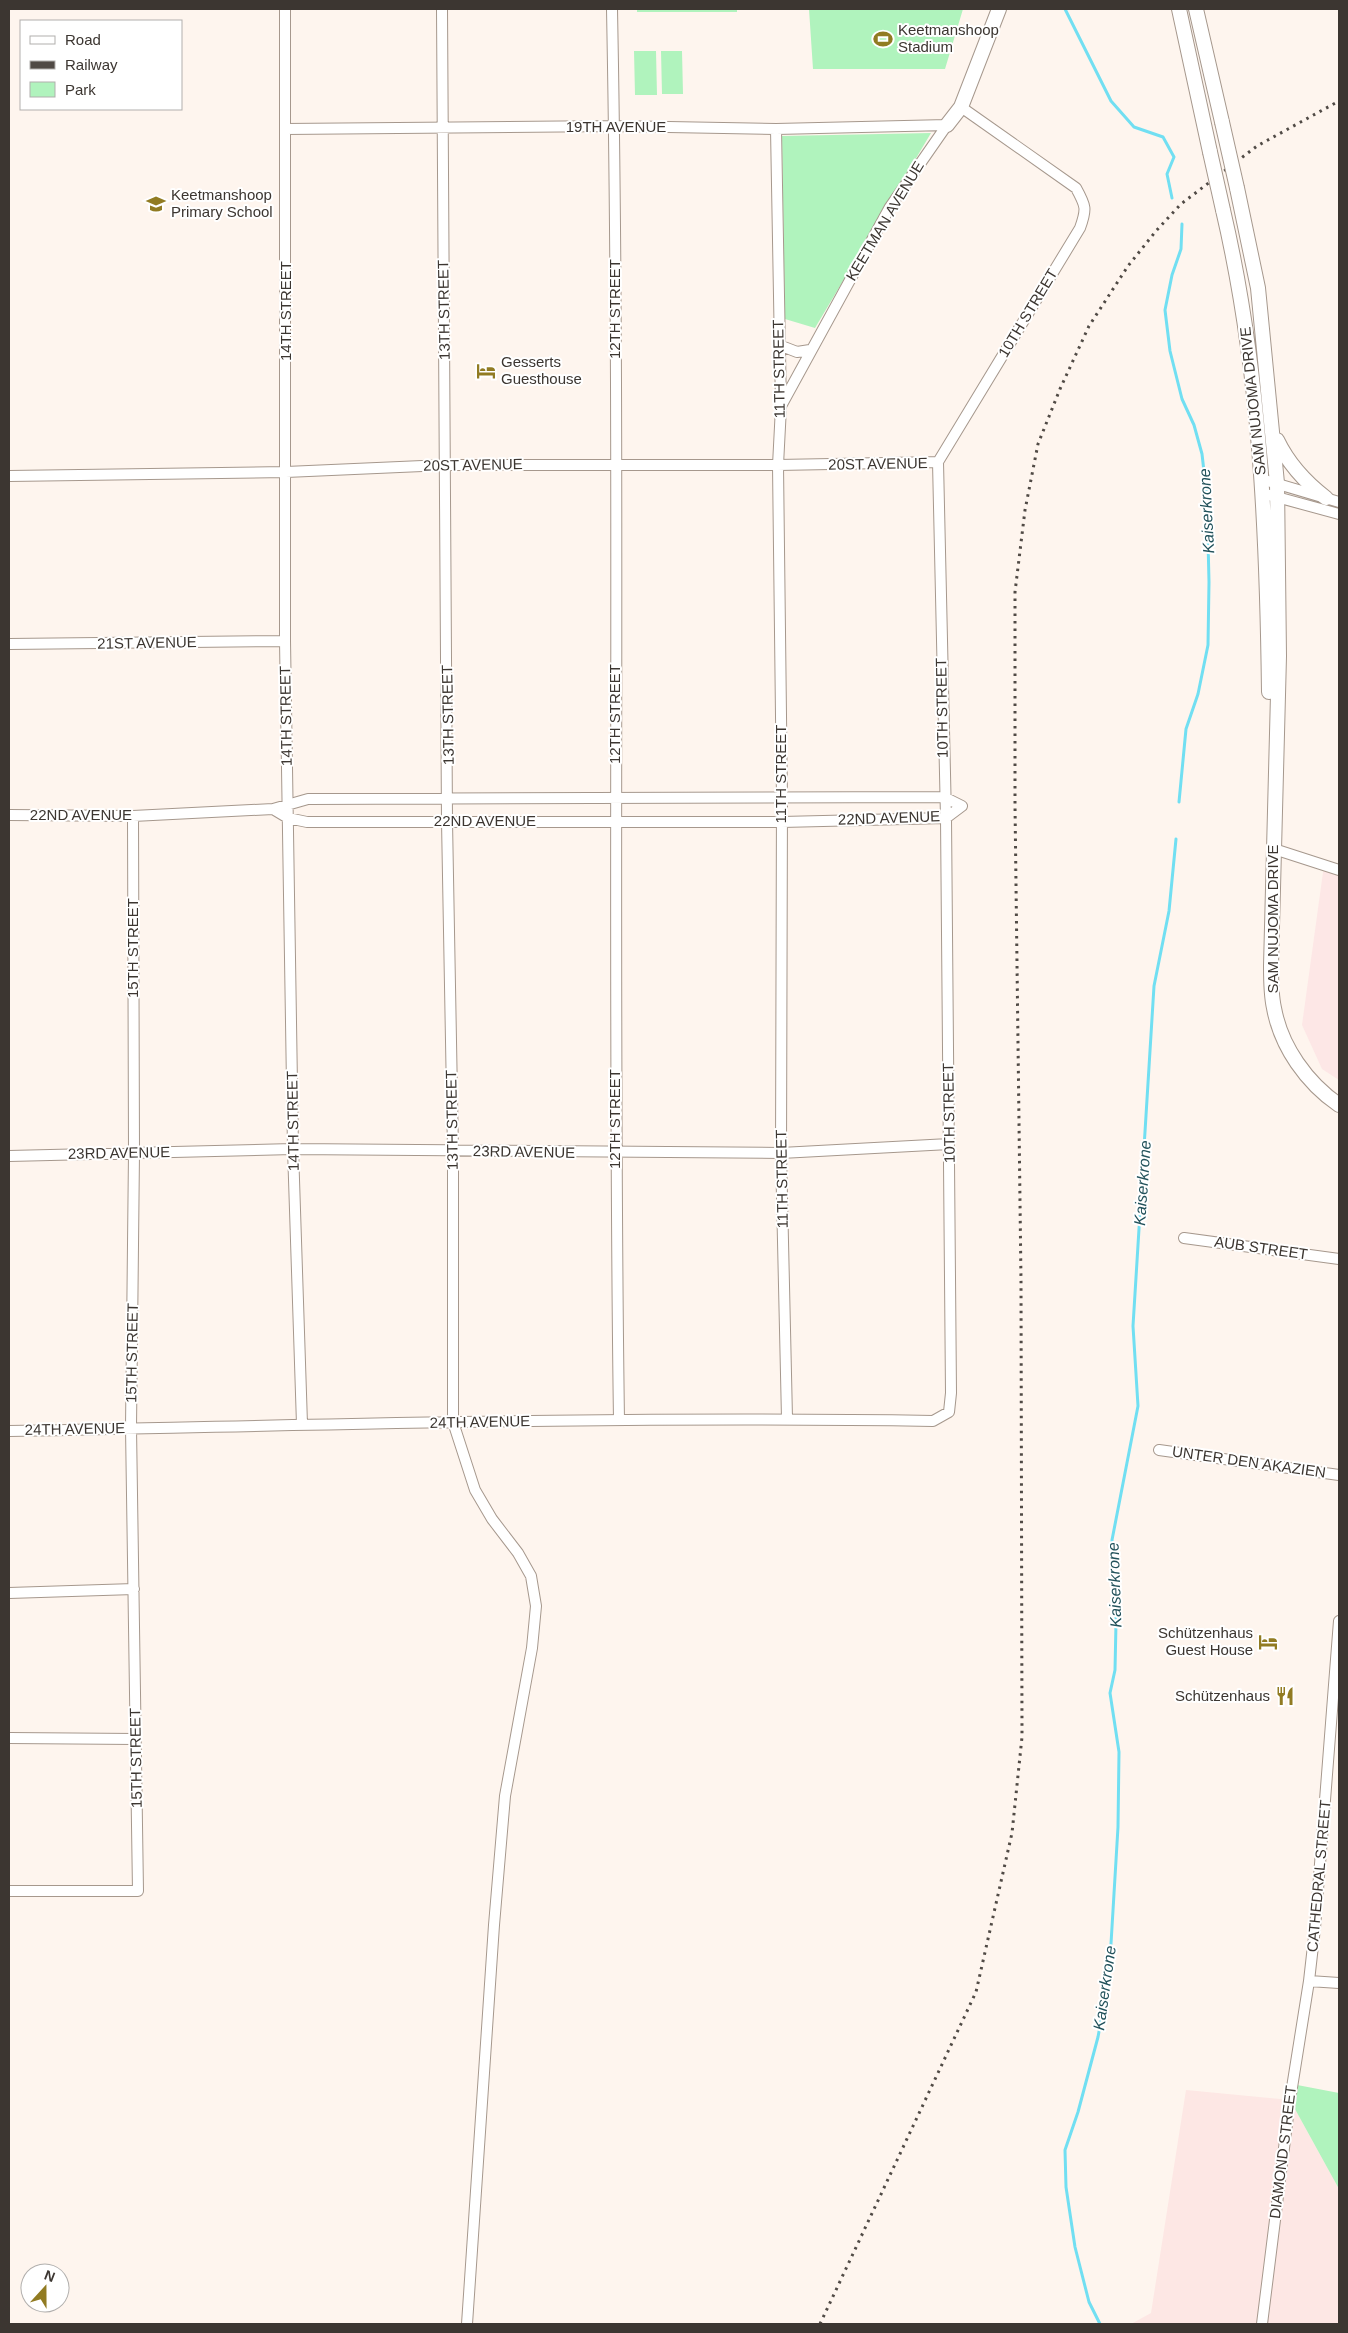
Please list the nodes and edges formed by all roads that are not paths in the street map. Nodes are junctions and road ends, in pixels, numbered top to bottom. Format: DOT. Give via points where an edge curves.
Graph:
graph roads {
  1 [pos="285,9"];
  2 [pos="442,9"];
  3 [pos="612,9"];
  4 [pos="999,9"];
  5 [pos="1178,9"];
  6 [pos="1196,9"];
  7 [pos="961,106"];
  8 [pos="947,125"];
  9 [pos="614,126"];
  10 [pos="442,128"];
  11 [pos="285,129"];
  12 [pos="776,129"];
  13 [pos="779,344"];
  14 [pos="810,350"];
  15 [pos="781,407"];
  16 [pos="1274,433"];
  17 [pos="938,462"];
  18 [pos="616,464"];
  19 [pos="446,465"];
  20 [pos="778,465"];
  21 [pos="286,472"];
  22 [pos="9,476"];
  23 [pos="1261,479"];
  24 [pos="1278,490"];
  25 [pos="1262,494"];
  26 [pos="1333,500"];
  27 [pos="1339,514"];
  28 [pos="285,641"];
  29 [pos="9,644"];
  30 [pos="944,797"];
  31 [pos="449,799"];
  32 [pos="615,799"];
  33 [pos="782,799"];
  34 [pos="1274,800"];
  35 [pos="288,804"];
  36 [pos="272,810"];
  37 [pos="9,815"];
  38 [pos="133,816"];
  39 [pos="288,818"];
  40 [pos="946,818"];
  41 [pos="447,821"];
  42 [pos="615,822"];
  43 [pos="782,822"];
  44 [pos="1274,849"];
  45 [pos="1339,870"];
  46 [pos="1339,1105"];
  47 [pos="949,1144"];
  48 [pos="293,1149"];
  49 [pos="453,1151"];
  50 [pos="134,1153"];
  51 [pos="615,1153"];
  52 [pos="782,1153"];
  53 [pos="9,1156"];
  54 [pos="1184,1238"];
  55 [pos="1339,1259"];
  56 [pos="949,1412"];
  57 [pos="787,1418"];
  58 [pos="619,1420"];
  59 [pos="453,1422"];
  60 [pos="302,1424"];
  61 [pos="131,1428"];
  62 [pos="9,1431"];
  63 [pos="1159,1450"];
  64 [pos="1339,1474"];
  65 [pos="134,1589"];
  66 [pos="9,1593"];
  67 [pos="1339,1621"];
  68 [pos="1338,1647"];
  69 [pos="9,1738"];
  70 [pos="136,1739"];
  71 [pos="9,1891"];
  72 [pos="1309,1981"];
  73 [pos="1339,1983"];
  74 [pos="467,2324"];
  75 [pos="1262,2324"];
  1 -- 11 [label="street, 14TH STREET"];
  2 -- 10 [label="street, 13TH STREET"];
  3 -- 9 [label="street, 12TH STREET"];
  4 -- 7 [label="main road, KEETMAN AVENUE"];
  5 -- 23 [label="main road, SAM NUJOMA DRIVE, bridge" via="1244,312"];
  6 -- 16 [label="main road, SAM NUJOMA DRIVE, bridge" via="1258,288"];
  7 -- 8 [label="main road, KEETMAN AVENUE"];
  7 -- 17 [label="street, 10TH STREET" via="1076,188 1086,212 1080,228"];
  8 -- 12 [label="street, 19TH AVENUE"];
  8 -- 14 [label="street, KEETMAN AVENUE" via="890,207"];
  9 -- 10 [label="street, 19TH AVENUE"];
  9 -- 12 [label="street, 19TH AVENUE"];
  9 -- 18 [label="street, 12TH STREET"];
  10 -- 11 [label="street, 19TH AVENUE"];
  10 -- 19 [label="street, 13TH STREET"];
  11 -- 21 [label="street, 14TH STREET"];
  12 -- 13 [label="street, 11TH STREET"];
  13 -- 14 [label="street" via="796,352"];
  13 -- 15 [label="street, 11TH STREET"];
  14 -- 15 [label="street, KEETMAN AVENUE"];
  15 -- 20 [label="street, 11TH STREET"];
  16 -- 24 [label="main road, SAM NUJOMA DRIVE"];
  16 -- 26 [label="main road" via="1292,467 1308,484"];
  17 -- 20 [label="street, 20ST AVENUE"];
  17 -- 30 [label="street, 10TH STREET"];
  18 -- 19 [label="street, 20ST AVENUE"];
  18 -- 20 [label="street, 20ST AVENUE"];
  18 -- 32 [label="street, 12TH STREET"];
  19 -- 21 [label="street, 20ST AVENUE"];
  19 -- 31 [label="street, 13TH STREET"];
  20 -- 33 [label="street, 11TH STREET"];
  21 -- 22 [label="street, 20ST AVENUE"];
  21 -- 28 [label="street, 14TH STREET"];
  23 -- 24 [label="street"];
  23 -- 25 [label="main road, SAM NUJOMA DRIVE"];
  24 -- 25 [label="street"];
  24 -- 26 [label="street"];
  24 -- 27 [label="street"];
  24 -- 34 [label="main road, SAM NUJOMA DRIVE" via="1279,647"];
  25 -- 34 [label="main road, SAM NUJOMA DRIVE"];
  28 -- 29 [label="street, 21ST AVENUE"];
  28 -- 35 [label="street, 14TH STREET"];
  30 -- 33 [label="street, 22ND AVENUE"];
  30 -- 40 [label="street, 10TH STREET"];
  30 -- 40 [label="street, 22ND AVENUE" via="962,806"];
  31 -- 32 [label="street, 22ND AVENUE"];
  31 -- 35 [label="street, 22ND AVENUE" via="308,799"];
  31 -- 41 [label="street, 13TH STREET"];
  32 -- 33 [label="street, 22ND AVENUE"];
  32 -- 42 [label="street, 12TH STREET"];
  33 -- 43 [label="street, 11TH STREET"];
  34 -- 44 [label="main road, SAM NUJOMA DRIVE"];
  35 -- 36 [label="street, 22ND AVENUE"];
  35 -- 39 [label="street, 14TH STREET"];
  36 -- 38 [label="street, 22ND AVENUE"];
  36 -- 39 [label="street, 22ND AVENUE"];
  37 -- 38 [label="street, 22ND AVENUE"];
  38 -- 50 [label="street, 15TH STREET"];
  39 -- 41 [label="street, 22ND AVENUE" via="307,822"];
  39 -- 48 [label="street, 14TH STREET"];
  40 -- 43 [label="street, 22ND AVENUE"];
  40 -- 47 [label="street, 10TH STREET"];
  41 -- 42 [label="street, 22ND AVENUE"];
  41 -- 49 [label="street, 13TH STREET"];
  42 -- 43 [label="street, 22ND AVENUE"];
  42 -- 51 [label="street, 12TH STREET"];
  43 -- 52 [label="street, 11TH STREET"];
  44 -- 45 [label="street"];
  44 -- 46 [label="main road, SAM NUJOMA DRIVE" via="1270,966 1273,1008 1290,1052 1306,1074"];
  47 -- 52 [label="street, 23RD AVENUE"];
  47 -- 56 [label="street, 10TH STREET"];
  48 -- 49 [label="street, 23RD AVENUE"];
  48 -- 50 [label="street, 23RD AVENUE"];
  48 -- 60 [label="street, 14TH STREET"];
  49 -- 51 [label="street, 23RD AVENUE"];
  49 -- 59 [label="street, 13TH STREET"];
  50 -- 53 [label="street, 23RD AVENUE"];
  50 -- 61 [label="street, 15TH STREET"];
  51 -- 52 [label="street, 23RD AVENUE"];
  51 -- 58 [label="street, 12TH STREET"];
  52 -- 57 [label="street, 11TH STREET"];
  54 -- 55 [label="street, AUB STREET"];
  56 -- 57 [label="street, 24TH AVENUE" via="933,1421"];
  57 -- 58 [label="street, 24TH AVENUE"];
  58 -- 59 [label="street, 24TH AVENUE"];
  59 -- 60 [label="street, 24TH AVENUE"];
  59 -- 74 [label="street, 13TH STREET" via="475,1490 518,1553 530,1576 536,1606 532,1648 505,1796"];
  60 -- 61 [label="street, 24TH AVENUE"];
  61 -- 62 [label="street, 24TH AVENUE"];
  61 -- 65 [label="street, 15TH STREET"];
  63 -- 64 [label="street, UNTER DEN AKAZIEN"];
  65 -- 66 [label="street"];
  65 -- 70 [label="street, 15TH STREET"];
  67 -- 68 [label="street, CATHEDRAL STREET"];
  68 -- 72 [label="street, CATHEDRAL STREET"];
  69 -- 70 [label="street"];
  70 -- 71 [label="street, 15TH STREET" via="138,1891"];
  72 -- 73 [label="street"];
  72 -- 75 [label="street, DIAMOND STREET" via="1290,2100"];
}
